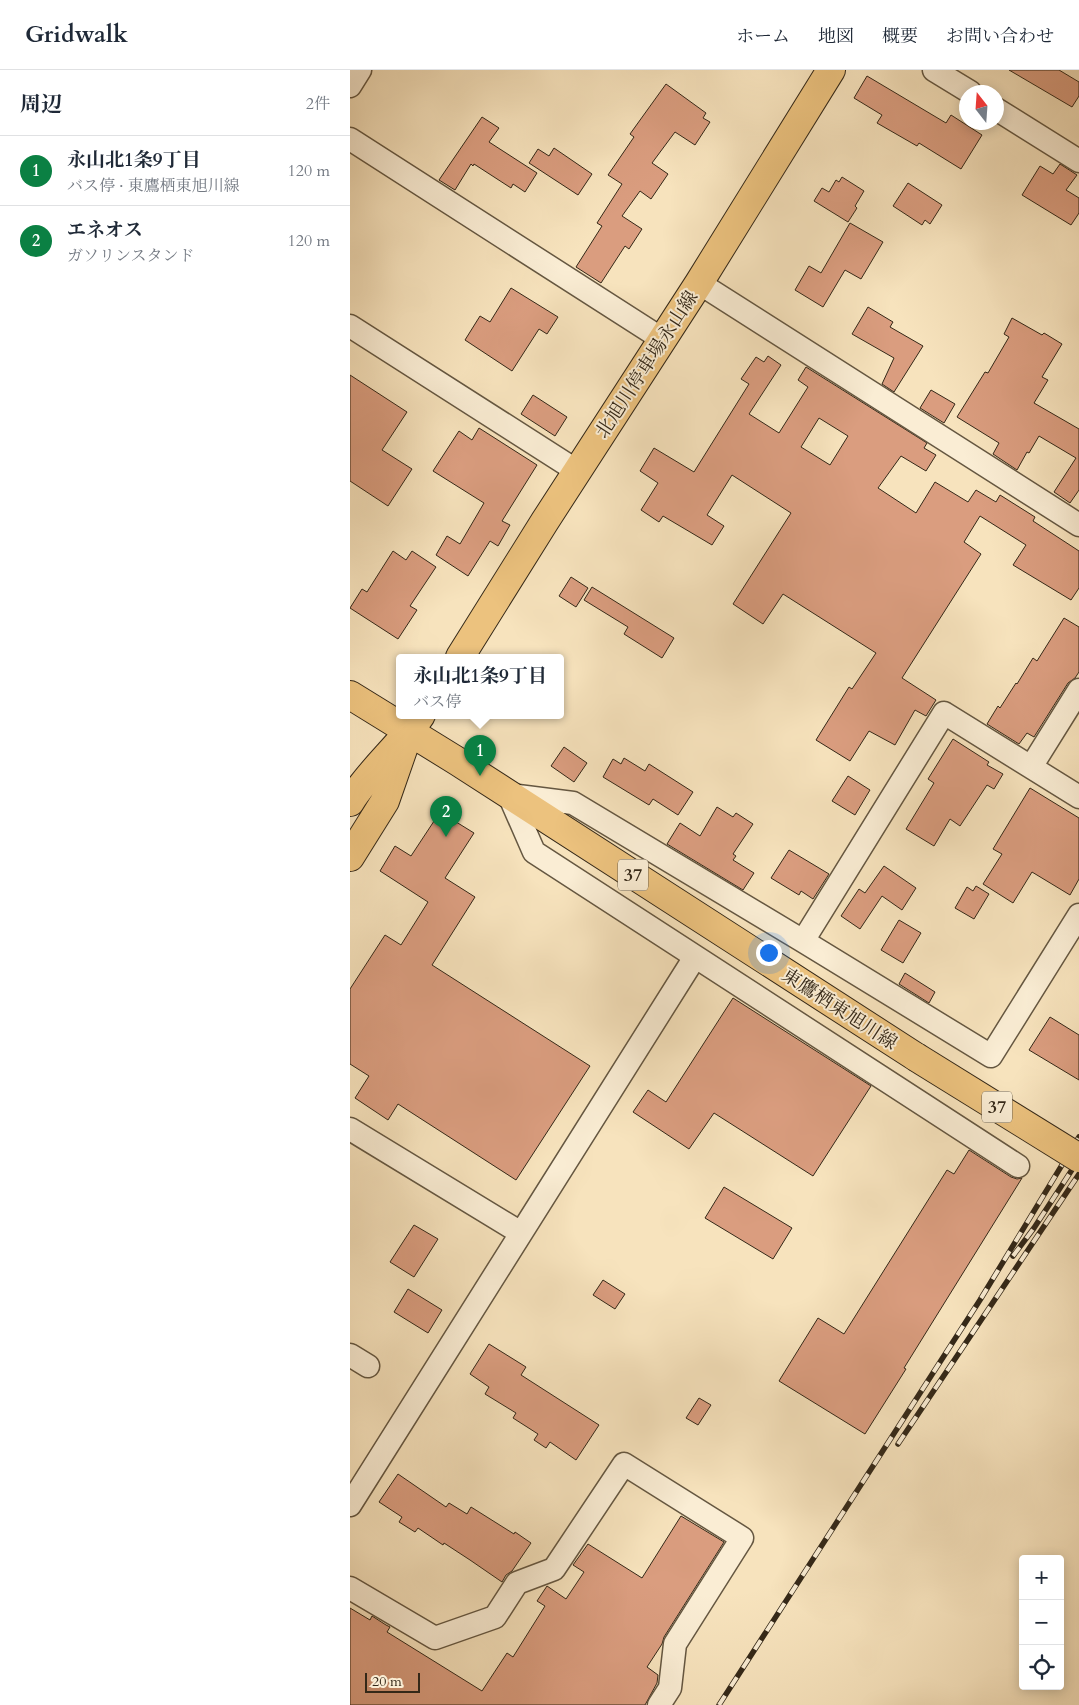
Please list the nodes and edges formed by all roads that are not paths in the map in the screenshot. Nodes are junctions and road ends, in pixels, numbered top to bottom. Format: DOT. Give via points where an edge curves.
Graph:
graph roads {
  1 [pos="360,70"];
  2 [pos="831,70"];
  3 [pos="934,70"];
  4 [pos="959,85"];
  5 [pos="350,86"];
  6 [pos="1004,114"];
  7 [pos="350,139"];
  8 [pos="1079,161"];
  9 [pos="699,283"];
  10 [pos="350,326"];
  11 [pos="662,339"];
  12 [pos="577,471"];
  13 [pos="1079,525"];
  14 [pos="462,654"];
  15 [pos="1079,690"];
  16 [pos="350,695"];
  17 [pos="396,715"];
  18 [pos="415,723"];
  19 [pos="1031,767"];
  20 [pos="509,795"];
  21 [pos="1079,797"];
  22 [pos="350,802"];
  23 [pos="350,857"];
  24 [pos="1079,915"];
  25 [pos="803,941"];
  26 [pos="695,957"];
  27 [pos="350,1129"];
  28 [pos="1079,1158"];
  29 [pos="1018,1166"];
  30 [pos="521,1233"];
  31 [pos="350,1505"];
  32 [pos="350,1588"];
  33 [pos="660,1705"];
  1 -- 5 [label="street"];
  2 -- 9 [label="main road, 北旭川停車場永山線"];
  3 -- 4 [label="street"];
  6 -- 8 [label="street"];
  7 -- 11 [label="street"];
  9 -- 11 [label="main road, 北旭川停車場永山線"];
  9 -- 13 [label="street"];
  10 -- 12 [label="street"];
  11 -- 12 [label="main road, 北旭川停車場永山線"];
  12 -- 14 [label="main road, 北旭川停車場永山線"];
  15 -- 19 [label="street"];
  16 -- 17 [label="main road, 東鷹栖東旭川線 / 37"];
  18 -- 20 [label="main road, 東鷹栖東旭川線 / 37"];
  18 -- 22 [label="main road"];
  18 -- 23 [label="main road" via="386,801"];
  19 -- 21 [label="street"];
  19 -- 25 [label="street" via="944,713"];
  20 -- 25 [label="street" via="573,803"];
  20 -- 26 [label="street" via="534,852"];
  20 -- 28 [label="main road, 東鷹栖東旭川線 / 37, bridge"];
  24 -- 25 [label="street" via="991,1056"];
  26 -- 29 [label="street"];
  26 -- 30 [label="street"];
  27 -- 30 [label="street"];
  30 -- 31 [label="street"];
  32 -- 33 [label="street" via="435,1638 496,1617 517,1584 554,1568 624,1464 742,1538 675,1644 670,1688"];
}
